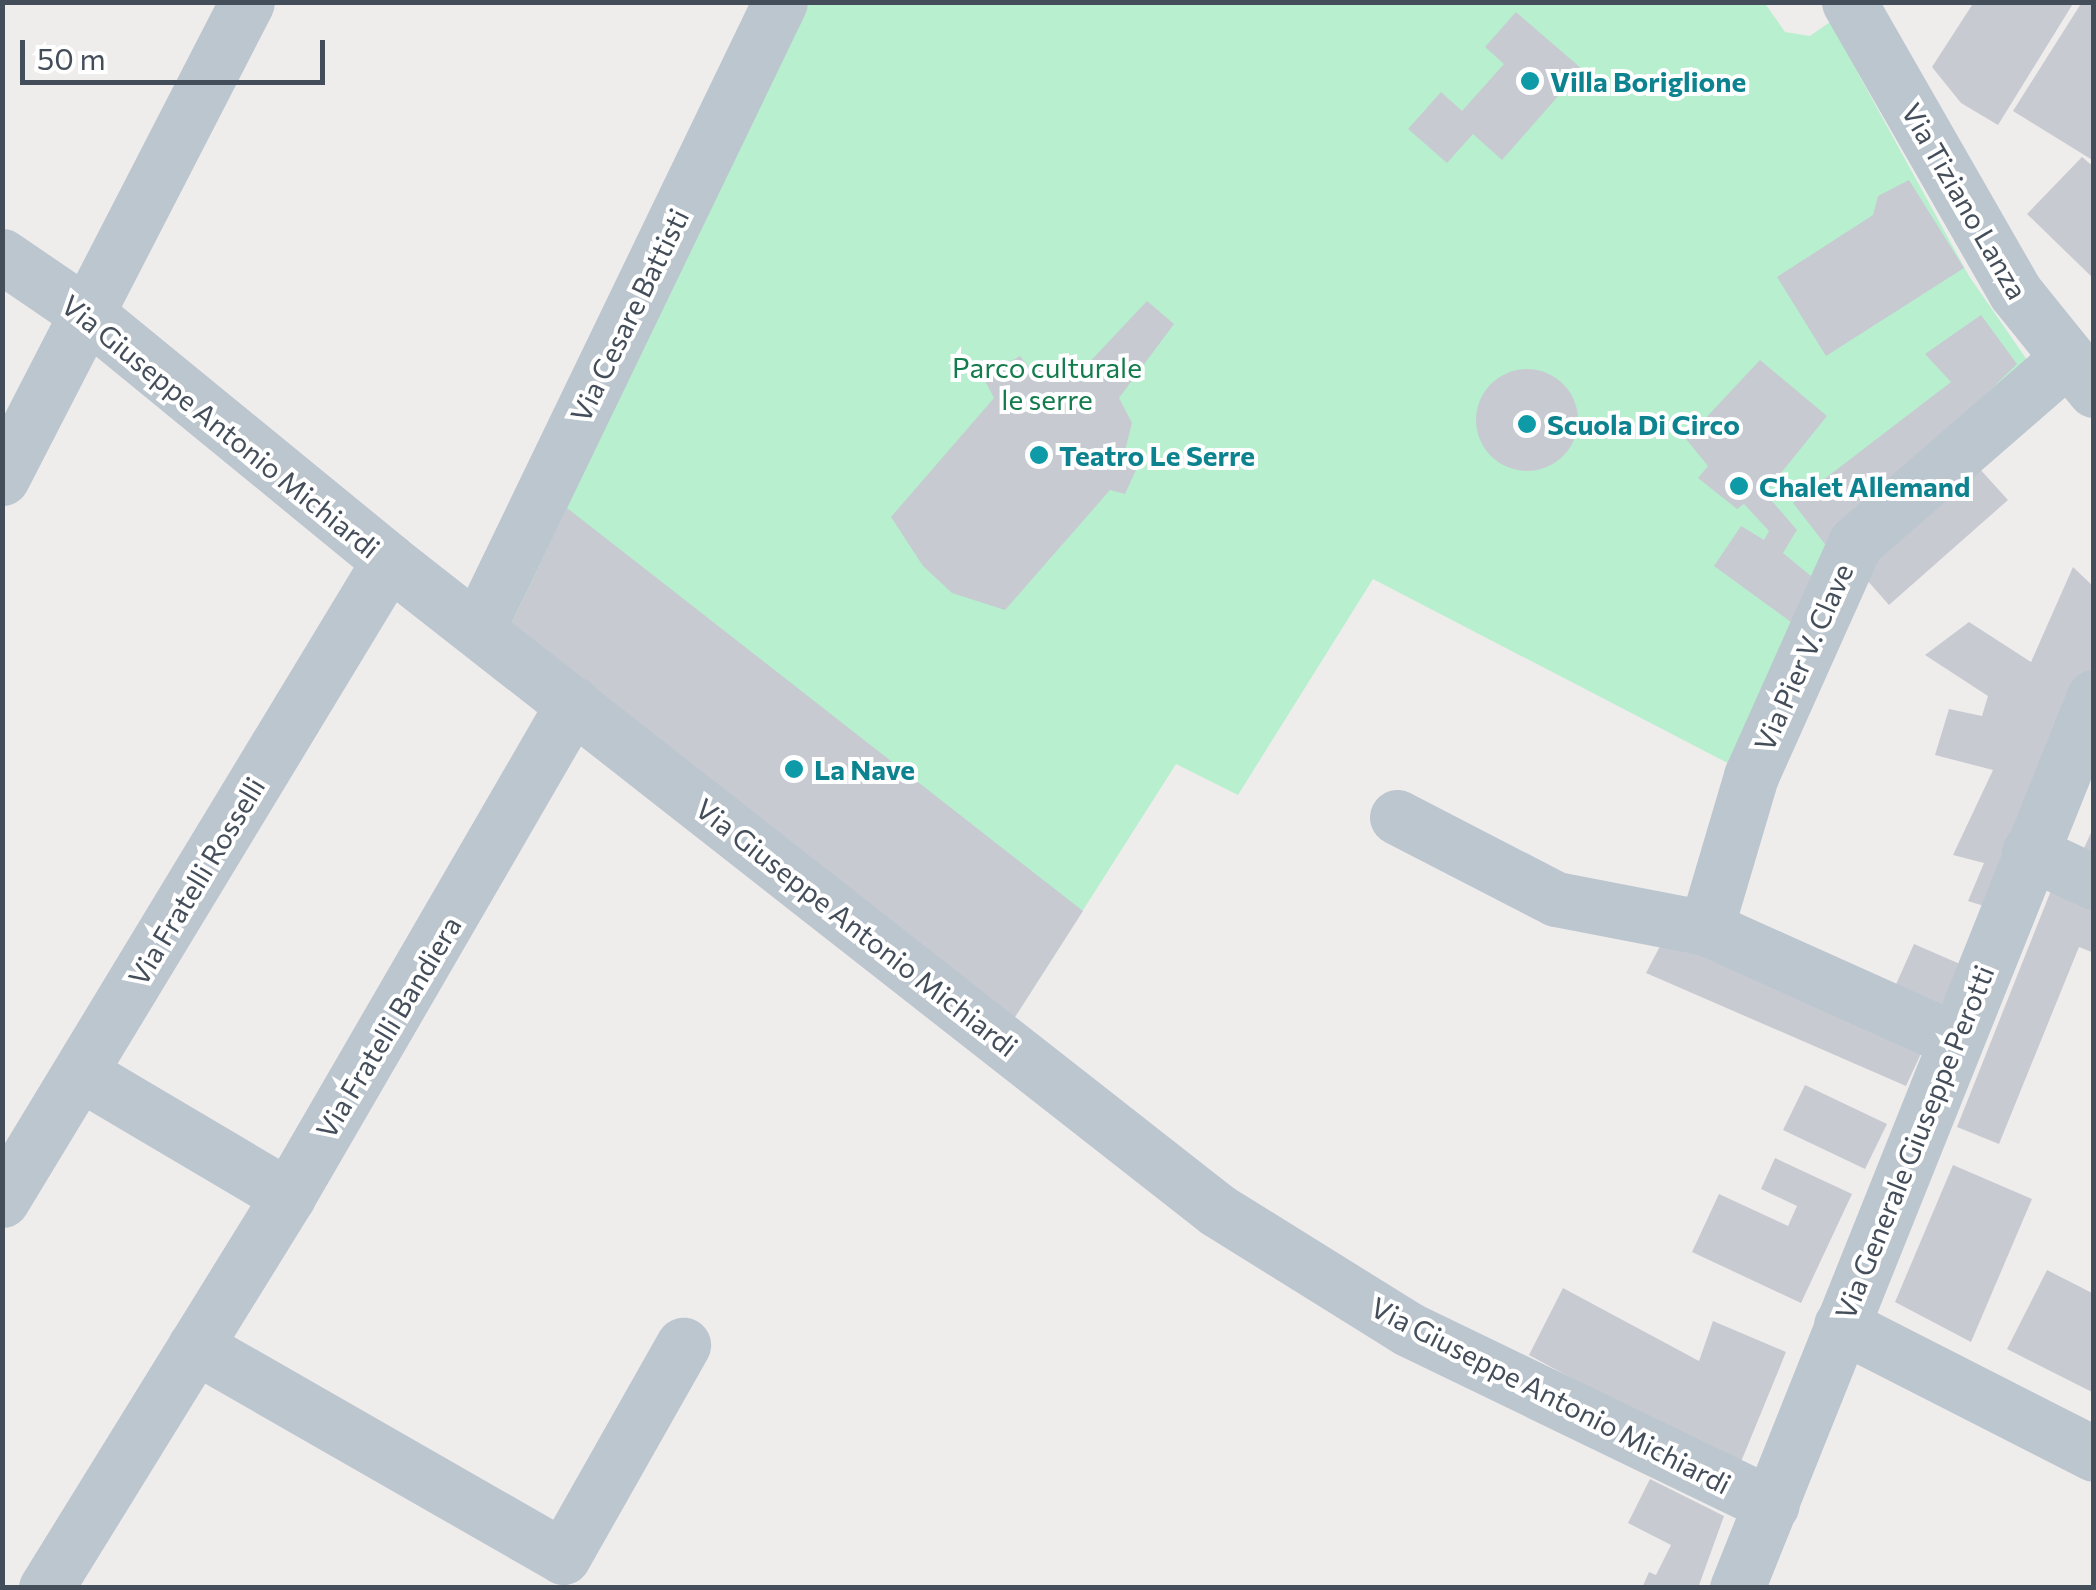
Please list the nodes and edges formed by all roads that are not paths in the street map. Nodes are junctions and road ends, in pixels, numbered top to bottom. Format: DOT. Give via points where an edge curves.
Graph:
graph roads {
  1 [pos="246,2"];
  2 [pos="1848,2"];
  3 [pos="779,3"];
  4 [pos="2,256"];
  5 [pos="90,316"];
  6 [pos="2081,374"];
  7 [pos="2,478"];
  8 [pos="389,561"];
  9 [pos="478,628"];
  10 [pos="2094,697"];
  11 [pos="573,704"];
  12 [pos="1397,818"];
  13 [pos="2029,852"];
  14 [pos="2094,882"];
  15 [pos="1706,928"];
  16 [pos="1954,1040"];
  17 [pos="80,1073"];
  18 [pos="288,1196"];
  19 [pos="2,1200"];
  20 [pos="1840,1325"];
  21 [pos="683,1345"];
  22 [pos="195,1346"];
  23 [pos="2094,1454"];
  24 [pos="1772,1505"];
  25 [pos="46,1588"];
  26 [pos="1737,1588"];
  1 -- 5 [label="street"];
  2 -- 6 [label="street, Via Tiziano Lanza" via="2015,292"];
  3 -- 9 [label="street, Via Cesare Battisti"];
  4 -- 5 [label="street, Via Giuseppe Antonio Michiardi"];
  5 -- 7 [label="street"];
  5 -- 8 [label="street, Via Giuseppe Antonio Michiardi"];
  6 -- 15 [label="street, Via Pier V. Clave" via="1854,543 1751,776"];
  8 -- 9 [label="street, Via Giuseppe Antonio Michiardi"];
  8 -- 17 [label="street, Via Fratelli Rosselli"];
  9 -- 11 [label="street, Via Giuseppe Antonio Michiardi"];
  10 -- 13 [label="street, Via Generale Giuseppe Perotti"];
  11 -- 18 [label="street, Via Fratelli Bandiera"];
  11 -- 24 [label="street, Via Giuseppe Antonio Michiardi" via="1217,1210 1408,1329"];
  12 -- 15 [label="street" via="1556,900"];
  13 -- 14 [label="street"];
  13 -- 16 [label="street, Via Generale Giuseppe Perotti"];
  15 -- 16 [label="street"];
  16 -- 20 [label="street, Via Generale Giuseppe Perotti"];
  17 -- 18 [label="street"];
  17 -- 19 [label="street, Via Fratelli Rosselli"];
  18 -- 22 [label="street, Via Fratelli Bandiera"];
  20 -- 23 [label="street"];
  20 -- 24 [label="street, Via Generale Giuseppe Perotti"];
  21 -- 22 [label="street" via="563,1557"];
  22 -- 25 [label="street, Via Fratelli Bandiera"];
  24 -- 26 [label="street, Via Generale Giuseppe Perotti"];
}
